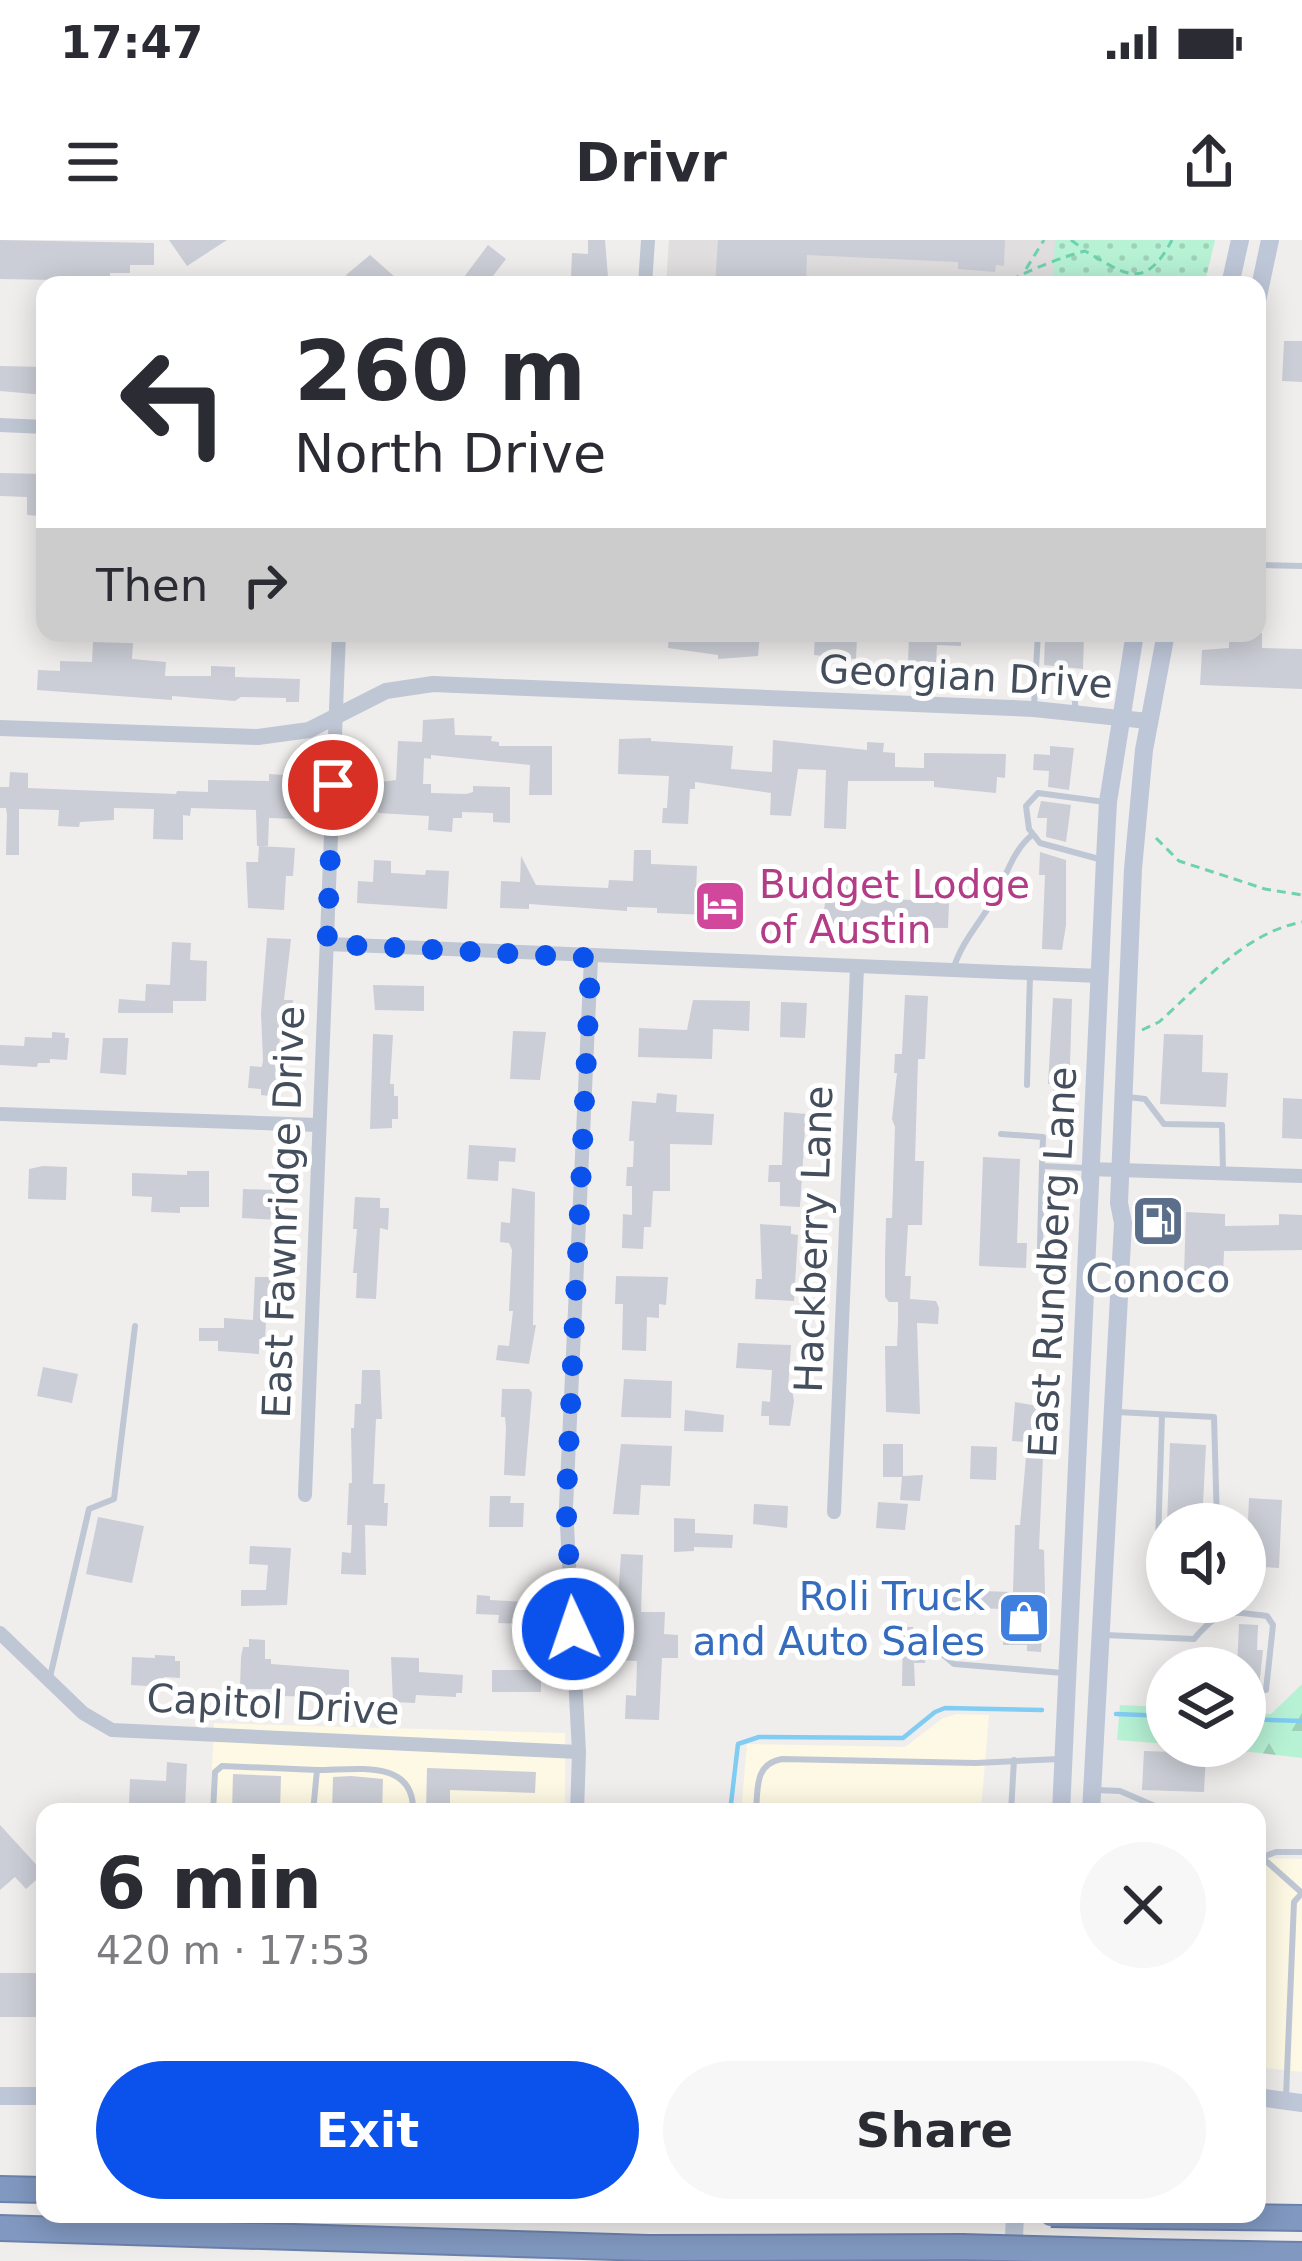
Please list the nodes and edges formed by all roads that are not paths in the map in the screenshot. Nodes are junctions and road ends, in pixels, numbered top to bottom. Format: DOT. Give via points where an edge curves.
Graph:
graph roads {
  1 [pos="648,240"];
  2 [pos="1240,240"];
  3 [pos="1270,240"];
  4 [pos="646,276"];
  5 [pos="1232,276"];
  6 [pos="1262,276"];
  7 [pos="0,425"];
  8 [pos="36,427"];
  9 [pos="1266,565"];
  10 [pos="1302,566"];
  11 [pos="339,642"];
  12 [pos="1038,642"];
  13 [pos="1133,642"];
  14 [pos="1164,642"];
  15 [pos="1036,672"];
  16 [pos="1034,709"];
  17 [pos="1076,712"];
  18 [pos="335,716"];
  19 [pos="1121,716"];
  20 [pos="1148,721"];
  21 [pos="0,728"];
  22 [pos="1108,802"];
  23 [pos="1032,835"];
  24 [pos="1105,859"];
  25 [pos="327,944"];
  26 [pos="591,958"];
  27 [pos="856,968"];
  28 [pos="953,972"];
  29 [pos="1030,975"];
  30 [pos="1099,976"];
  31 [pos="1027,1085"];
  32 [pos="1123,1096"];
  33 [pos="0,1114"];
  34 [pos="318,1125"];
  35 [pos="1001,1135"];
  36 [pos="1042,1166"];
  37 [pos="1089,1168"];
  38 [pos="1120,1170"];
  39 [pos="1223,1172"];
  40 [pos="1302,1176"];
  41 [pos="1040,1247"];
  42 [pos="135,1326"];
  43 [pos="1078,1410"];
  44 [pos="1113,1412"];
  45 [pos="1162,1414"];
  46 [pos="305,1495"];
  47 [pos="1159,1503"];
  48 [pos="1216,1503"];
  49 [pos="834,1512"];
  50 [pos="938,1629"];
  51 [pos="0,1633"];
  52 [pos="1101,1634"];
  53 [pos="1067,1673"];
  54 [pos="49,1681"];
  55 [pos="1266,1690"];
  56 [pos="579,1752"];
  57 [pos="1064,1759"];
  58 [pos="1014,1760"];
  59 [pos="317,1770"];
  60 [pos="1062,1789"];
  61 [pos="1093,1790"];
  62 [pos="213,1803"];
  63 [pos="314,1803"];
  64 [pos="414,1803"];
  65 [pos="577,1803"];
  66 [pos="757,1803"];
  67 [pos="1012,1803"];
  68 [pos="1061,1803"];
  69 [pos="1092,1803"];
  70 [pos="1148,1803"];
  71 [pos="1302,1852"];
  72 [pos="1266,1853"];
  73 [pos="1266,1859"];
  74 [pos="1302,1893"];
  75 [pos="1288,2041"];
  76 [pos="1302,2042"];
  77 [pos="0,2096"];
  78 [pos="36,2096"];
  79 [pos="1294,2102"];
  80 [pos="0,2189"];
  81 [pos="36,2190"];
  82 [pos="1266,2218"];
  83 [pos="1302,2218"];
  84 [pos="1014,2223"];
  85 [pos="1047,2223"];
  86 [pos="1072,2223"];
  87 [pos="1105,2223"];
  88 [pos="0,2228"];
  89 [pos="1302,2255"];
  90 [pos="1012,2261"];
  91 [pos="1043,2261"];
  92 [pos="1070,2261"];
  93 [pos="1103,2261"];
  1 -- 4 [label="street"];
  2 -- 5 [label="main road"];
  3 -- 6 [label="main road"];
  7 -- 8 [label="street"];
  9 -- 10 [label="lane"];
  11 -- 18 [label="street, East Fawnridge Drive"];
  12 -- 15 [label="lane"];
  13 -- 19 [label="main road, East Rundberg Lane"];
  14 -- 20 [label="main road, East Rundberg Lane"];
  15 -- 16 [label="lane"];
  15 -- 17 [label="lane" via="1065,676"];
  16 -- 17 [label="street, Georgian Drive"];
  16 -- 18 [label="street, Georgian Drive" via="433,684 386,691"];
  17 -- 19 [label="street, Georgian Drive"];
  18 -- 21 [label="street, Georgian Drive" via="292,735 258,737"];
  18 -- 25 [label="street, East Fawnridge Drive"];
  19 -- 20 [label="street, Georgian Drive"];
  19 -- 22 [label="main road, East Rundberg Lane"];
  20 -- 32 [label="main road, East Rundberg Lane" via="1132,869"];
  22 -- 23 [label="lane" via="1038,793 1026,806"];
  22 -- 24 [label="main road, East Rundberg Lane"];
  23 -- 24 [label="lane"];
  23 -- 28 [label="lane" via="1017,847"];
  24 -- 30 [label="main road, East Rundberg Lane"];
  25 -- 26 [label="street"];
  25 -- 34 [label="street, East Fawnridge Drive"];
  26 -- 27 [label="street"];
  26 -- 56 [label="street" via="566,1507"];
  27 -- 28 [label="street"];
  27 -- 49 [label="street, Hackberry Lane"];
  28 -- 29 [label="street"];
  29 -- 30 [label="street"];
  29 -- 31 [label="lane"];
  30 -- 37 [label="main road, East Rundberg Lane"];
  32 -- 38 [label="main road, East Rundberg Lane"];
  32 -- 39 [label="lane" via="1145,1099 1165,1124 1222,1125"];
  33 -- 34 [label="street"];
  34 -- 46 [label="street, East Fawnridge Drive"];
  35 -- 36 [label="lane" via="1043,1137"];
  36 -- 37 [label="lane"];
  36 -- 41 [label="lane"];
  37 -- 38 [label="street"];
  37 -- 43 [label="main road, East Rundberg Lane"];
  38 -- 39 [label="street"];
  38 -- 44 [label="main road, East Rundberg Lane"];
  39 -- 40 [label="street"];
  42 -- 54 [label="lane" via="114,1498 89,1509"];
  43 -- 44 [label="main road"];
  43 -- 53 [label="main road, East Rundberg Lane"];
  44 -- 45 [label="lane"];
  44 -- 52 [label="main road, East Rundberg Lane"];
  45 -- 47 [label="lane"];
  45 -- 48 [label="lane" via="1214,1418"];
  50 -- 53 [label="lane" via="942,1654 954,1664"];
  51 -- 54 [label="street, Capitol Drive"];
  52 -- 55 [label="lane" via="1193,1639 1212,1617 1267,1616 1273,1625"];
  52 -- 61 [label="main road, East Rundberg Lane"];
  53 -- 57 [label="main road, East Rundberg Lane"];
  54 -- 56 [label="street, Capitol Drive" via="112,1730"];
  56 -- 65 [label="street"];
  57 -- 58 [label="lane"];
  57 -- 60 [label="main road, East Rundberg Lane"];
  58 -- 66 [label="lane" via="772,1761 758,1777"];
  58 -- 67 [label="lane"];
  59 -- 62 [label="lane" via="222,1766"];
  59 -- 63 [label="lane"];
  59 -- 64 [label="lane" via="388,1771 405,1778"];
  60 -- 61 [label="main road"];
  60 -- 68 [label="main road, East Rundberg Lane"];
  61 -- 69 [label="main road, East Rundberg Lane"];
  61 -- 70 [label="lane"];
  71 -- 72 [label="lane"];
  73 -- 74 [label="lane"];
  74 -- 75 [label="lane" via="1294,1902"];
  75 -- 76 [label="lane"];
  75 -- 79 [label="lane"];
  77 -- 78 [label="main road"];
  80 -- 81 [label="highway"];
  82 -- 83 [label="highway"];
  84 -- 90 [label="main road"];
  85 -- 91 [label="main road"];
  86 -- 92 [label="main road"];
  87 -- 93 [label="main road"];
  88 -- 89 [label="highway, bridge" via="648,2248"];
}
